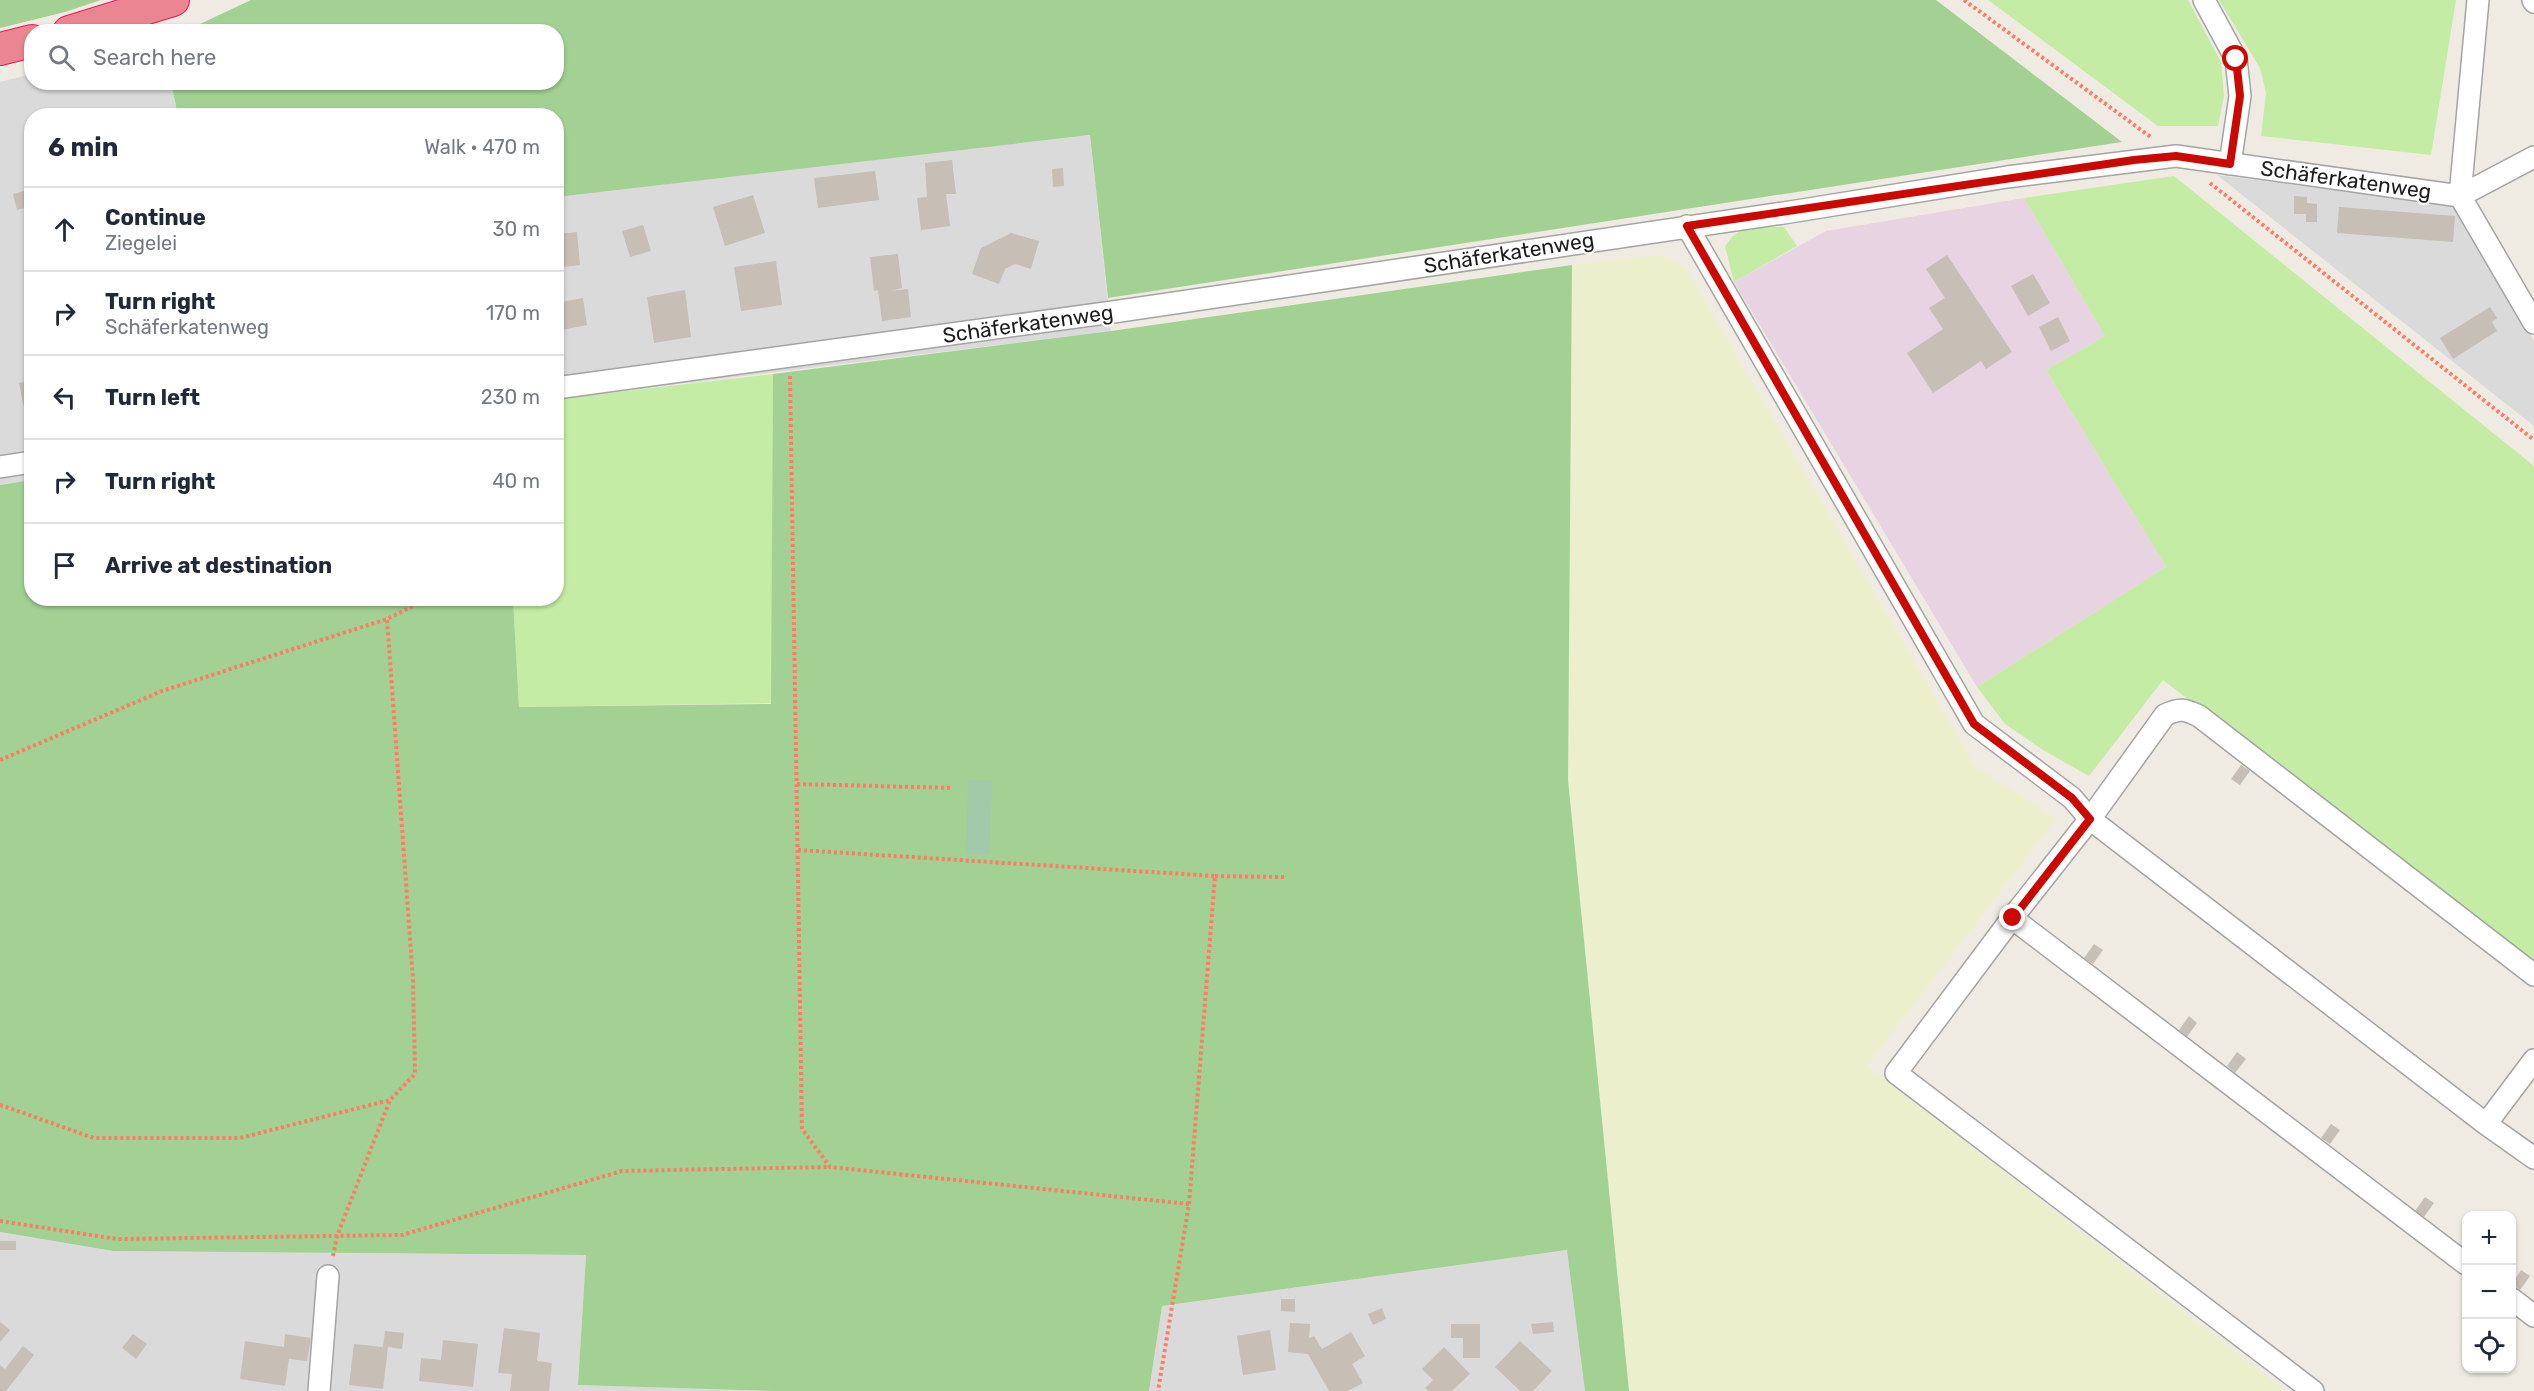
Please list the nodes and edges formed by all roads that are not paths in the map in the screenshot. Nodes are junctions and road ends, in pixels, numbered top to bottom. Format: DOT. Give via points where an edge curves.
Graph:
graph roads {
  1 [pos="172,0"];
  2 [pos="2204,0"];
  3 [pos="2478,0"];
  4 [pos="95,24"];
  5 [pos="24,43"];
  6 [pos="0,49"];
  7 [pos="2534,157"];
  8 [pos="2230,164"];
  9 [pos="2460,196"];
  10 [pos="1687,226"];
  11 [pos="2534,323"];
  12 [pos="564,387"];
  13 [pos="24,463"];
  14 [pos="0,467"];
  15 [pos="2090,819"];
  16 [pos="2013,918"];
  17 [pos="2534,975"];
  18 [pos="2534,1060"];
  19 [pos="2487,1124"];
  20 [pos="2534,1158"];
  21 [pos="2462,1261"];
  22 [pos="328,1276"];
  23 [pos="2516,1303"];
  24 [pos="2534,1316"];
  25 [pos="319,1391"];
  26 [pos="2313,1391"];
  1 -- 4 [label="highway"];
  2 -- 8 [label="street" via="2236,59 2240,96"];
  3 -- 9 [label="street"];
  5 -- 6 [label="highway"];
  7 -- 9 [label="street"];
  8 -- 9 [label="street, Schäferkatenweg"];
  8 -- 10 [label="street, Schäferkatenweg" via="2176,156 2007,177"];
  9 -- 11 [label="street"];
  10 -- 12 [label="street, Schäferkatenweg" via="1125,311"];
  10 -- 15 [label="street" via="1974,724 2072,798"];
  13 -- 14 [label="street"];
  15 -- 16 [label="street"];
  15 -- 17 [label="street" via="2165,715 2186,709"];
  15 -- 19 [label="street"];
  16 -- 21 [label="street"];
  16 -- 26 [label="street" via="1896,1074"];
  18 -- 19 [label="street"];
  19 -- 20 [label="street"];
  22 -- 25 [label="street"];
  23 -- 24 [label="street"];
}
